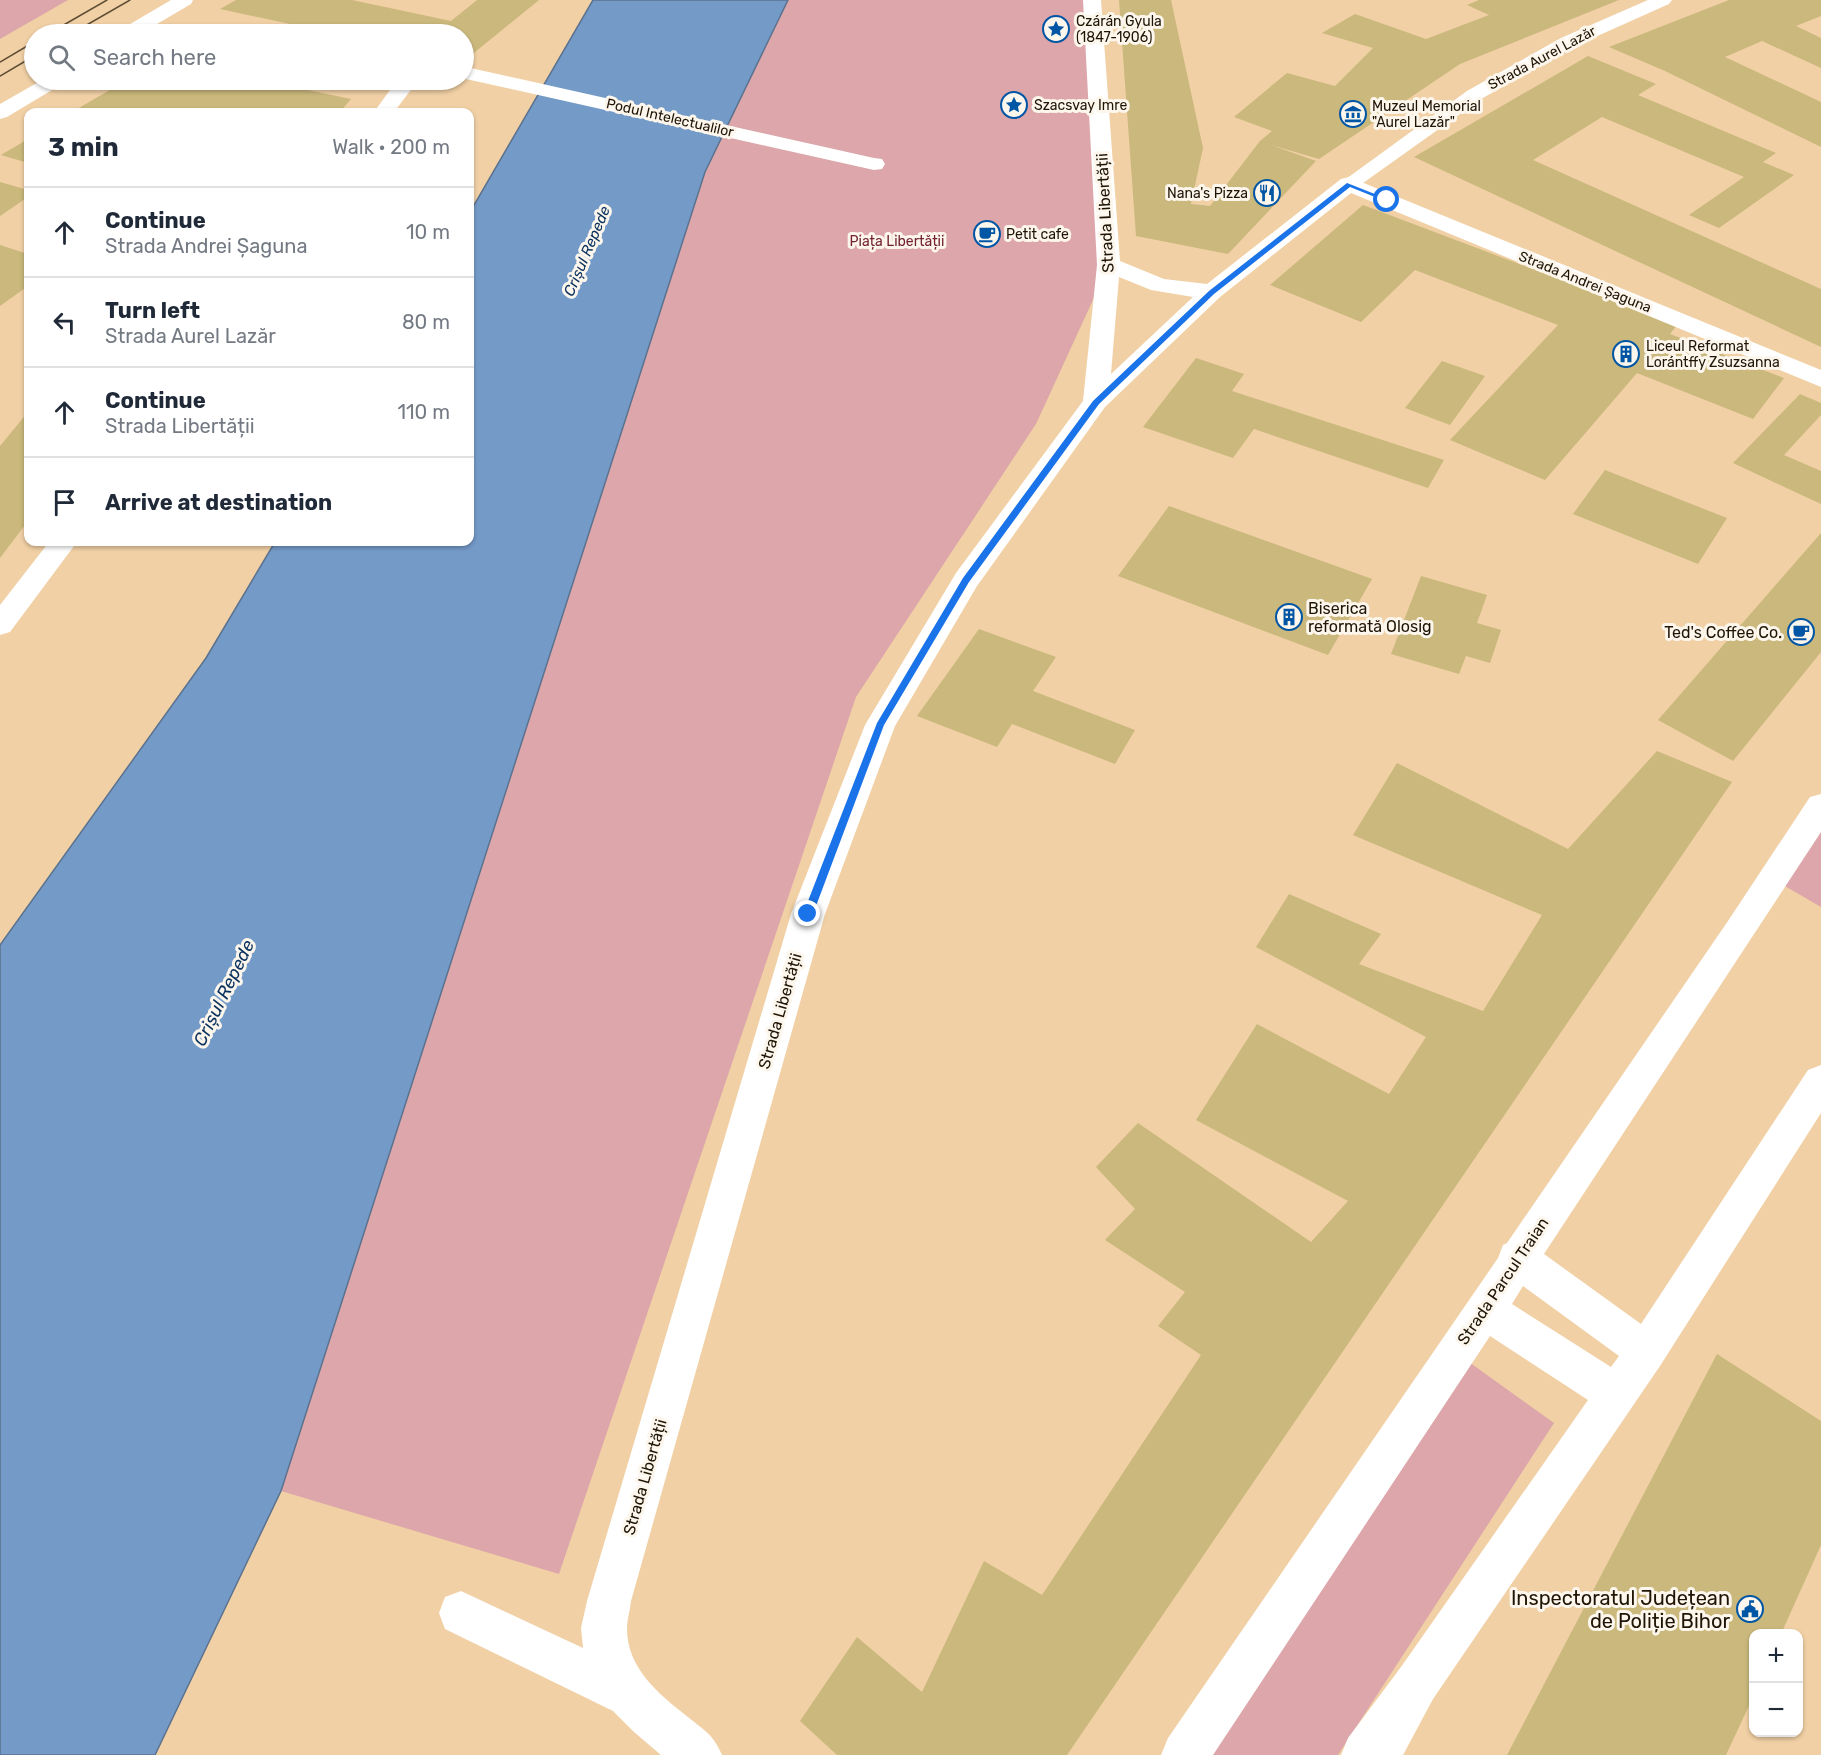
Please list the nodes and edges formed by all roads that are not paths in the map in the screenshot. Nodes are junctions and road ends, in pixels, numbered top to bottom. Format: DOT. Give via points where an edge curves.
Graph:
graph roads {
  1 [pos="184,0"];
  2 [pos="1092,0"];
  3 [pos="1663,0"];
  4 [pos="145,24"];
  5 [pos="474,75"];
  6 [pos="38,90"];
  7 [pos="401,90"];
  8 [pos="387,108"];
  9 [pos="0,113"];
  10 [pos="874,164"];
  11 [pos="1349,184"];
  12 [pos="1109,265"];
  13 [pos="1212,292"];
  14 [pos="1821,379"];
  15 [pos="1096,402"];
  16 [pos="60,546"];
  17 [pos="0,625"];
  18 [pos="1821,806"];
  19 [pos="1821,1081"];
  20 [pos="1517,1258"];
  21 [pos="1484,1309"];
  22 [pos="1646,1352"];
  23 [pos="1617,1395"];
  24 [pos="461,1613"];
  25 [pos="1417,1683"];
  26 [pos="626,1693"];
  27 [pos="698,1755"];
  28 [pos="1185,1755"];
  29 [pos="1365,1755"];
  30 [pos="1377,1755"];
  1 -- 4 [label="street"];
  2 -- 12 [label="street, Strada Libertății"];
  3 -- 11 [label="lane, Strada Aurel Lazăr" via="1568,42 1474,95"];
  5 -- 10 [label="street, Podul Intelectualilor"];
  6 -- 9 [label="street"];
  7 -- 8 [label="street"];
  11 -- 13 [label="street, Strada Aurel Lazăr"];
  11 -- 14 [label="street, Strada Andrei Șaguna"];
  12 -- 13 [label="street" via="1159,285"];
  12 -- 15 [label="street, Strada Libertății"];
  13 -- 15 [label="street, Strada Aurel Lazăr"];
  15 -- 26 [label="street, Strada Libertății" via="966,580 880,725 808,914 609,1600 604,1628 606,1652"];
  16 -- 17 [label="street"];
  18 -- 20 [label="street, Strada Parcul Traian"];
  19 -- 22 [label="street"];
  20 -- 21 [label="street, Strada Parcul Traian"];
  20 -- 22 [label="street"];
  21 -- 23 [label="street"];
  21 -- 28 [label="street, Strada Parcul Traian"];
  22 -- 23 [label="street"];
  23 -- 25 [label="street"];
  24 -- 26 [label="street"];
  25 -- 29 [label="street"];
  25 -- 30 [label="street"];
  26 -- 27 [label="street, Strada Libertății"];
}
